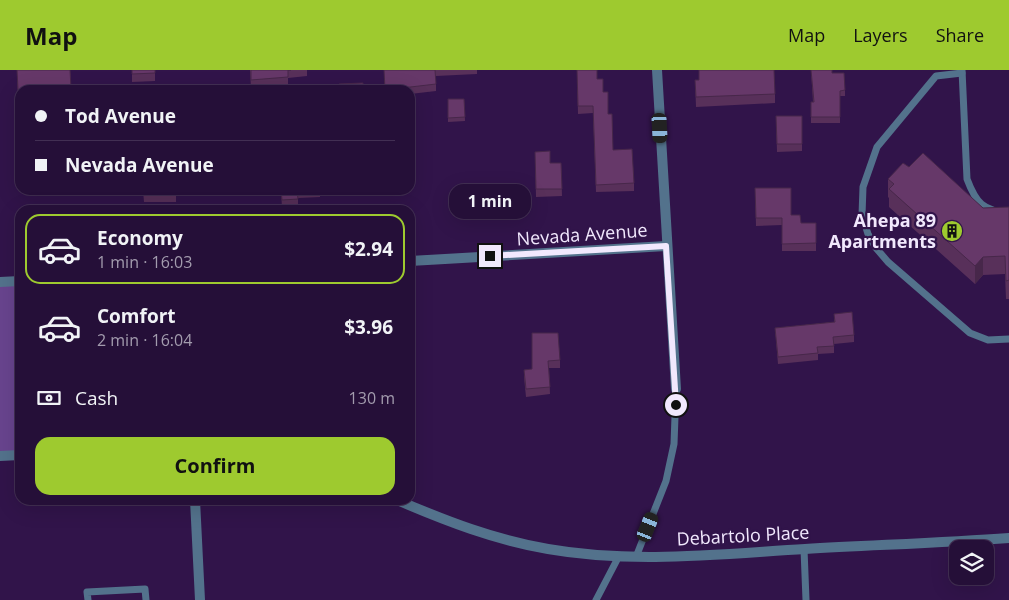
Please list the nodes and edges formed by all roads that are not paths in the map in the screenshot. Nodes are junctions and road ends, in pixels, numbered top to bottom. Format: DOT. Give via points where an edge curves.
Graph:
graph roads {
  1 [pos="657,70"];
  2 [pos="962,71"];
  3 [pos="1009,213"];
  4 [pos="666,246"];
  5 [pos="415,260"];
  6 [pos="15,281"];
  7 [pos="0,282"];
  8 [pos="1009,339"];
  9 [pos="676,389"];
  10 [pos="15,455"];
  11 [pos="0,456"];
  12 [pos="194,505"];
  13 [pos="409,505"];
  14 [pos="1009,538"];
  15 [pos="804,549"];
  16 [pos="619,556"];
  17 [pos="636,557"];
  18 [pos="88,600"];
  19 [pos="146,600"];
  20 [pos="200,600"];
  21 [pos="596,600"];
  22 [pos="806,600"];
  1 -- 4 [label="street"];
  2 -- 3 [label="lane" via="967,179 973,195 982,206"];
  2 -- 8 [label="lane" via="936,76 877,147 862,187 862,215 872,241 888,262 970,333 988,340"];
  4 -- 5 [label="street, Nevada Avenue"];
  4 -- 9 [label="street"];
  6 -- 7 [label="street"];
  9 -- 17 [label="lane" via="674,444 666,482"];
  10 -- 11 [label="street"];
  12 -- 20 [label="street"];
  13 -- 16 [label="street, Debartolo Place" via="457,526 548,550"];
  14 -- 15 [label="street, Debartolo Place"];
  15 -- 17 [label="street, Debartolo Place"];
  15 -- 22 [label="lane"];
  16 -- 17 [label="street, Debartolo Place"];
  16 -- 21 [label="lane"];
  18 -- 19 [label="lane" via="87,592 145,589"];
}
